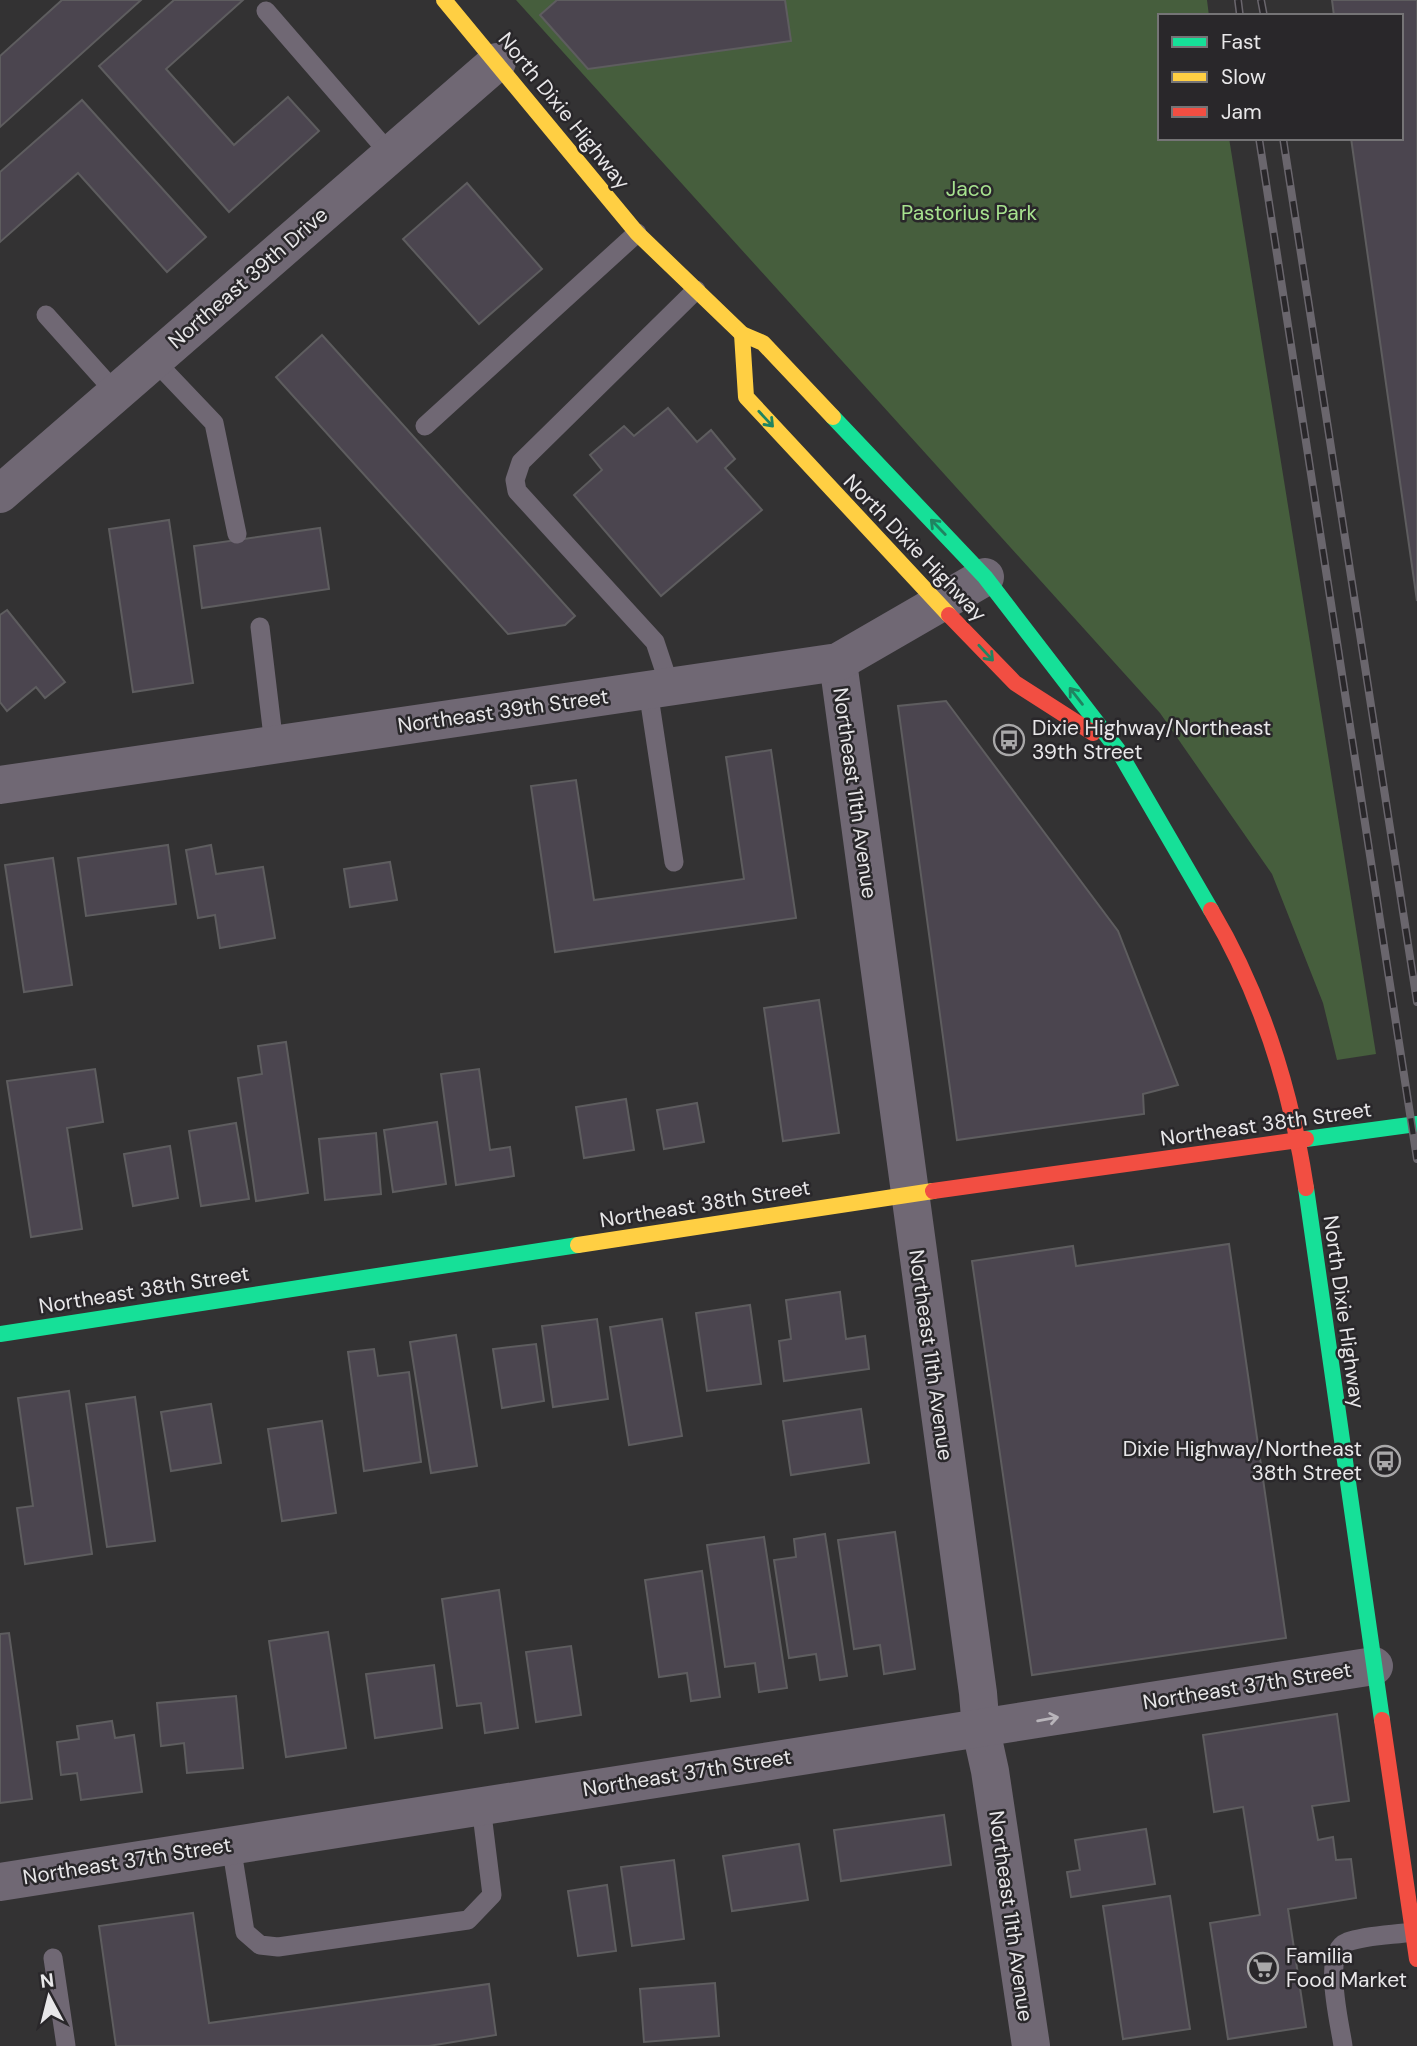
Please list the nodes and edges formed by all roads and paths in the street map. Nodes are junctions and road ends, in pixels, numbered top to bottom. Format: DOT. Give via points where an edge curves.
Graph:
graph roads {
  1 [pos="444,0"];
  2 [pos="266,11"];
  3 [pos="497,62"];
  4 [pos="390,155"];
  5 [pos="637,233"];
  6 [pos="696,290"];
  7 [pos="46,315"];
  8 [pos="742,334"];
  9 [pos="154,360"];
  10 [pos="116,393"];
  11 [pos="425,426"];
  12 [pos="5,481"];
  13 [pos="237,534"];
  14 [pos="985,577"];
  15 [pos="940,603"];
  16 [pos="260,627"];
  17 [pos="838,662"];
  18 [pos="659,688"];
  19 [pos="274,745"];
  20 [pos="1118,750"];
  21 [pos="0,785"];
  22 [pos="674,862"];
  23 [pos="1417,1124"];
  24 [pos="1299,1142"];
  25 [pos="908,1194"];
  26 [pos="0,1334"];
  27 [pos="1374,1666"];
  28 [pos="981,1730"];
  29 [pos="481,1806"];
  30 [pos="231,1845"];
  31 [pos="0,1882"];
  32 [pos="1413,1932"];
  33 [pos="53,1958"];
  34 [pos="1417,1959"];
  35 [pos="66,2046"];
  36 [pos="1031,2046"];
  37 [pos="1343,2046"];
  1 -- 3 [label="main road, North Dixie Highway"];
  2 -- 4 [label="lane"];
  3 -- 4 [label="street, Northeast 39th Drive"];
  3 -- 5 [label="main road, North Dixie Highway"];
  4 -- 9 [label="street, Northeast 39th Drive"];
  5 -- 6 [label="main road, North Dixie Highway"];
  5 -- 11 [label="lane"];
  6 -- 8 [label="main road, North Dixie Highway"];
  6 -- 18 [label="lane" via="521,461 515,480 517,491 655,642"];
  7 -- 10 [label="lane"];
  14 -- 8 [label="main road, North Dixie Highway, one-way" via="763,343"];
  8 -- 15 [label="main road, North Dixie Highway, one-way" via="746,397"];
  9 -- 10 [label="street, Northeast 39th Drive"];
  9 -- 13 [label="lane" via="214,423"];
  10 -- 12 [label="street, Northeast 39th Drive"];
  14 -- 15 [label="street, Northeast 39th Street"];
  20 -- 14 [label="main road, North Dixie Highway, one-way"];
  15 -- 17 [label="street, Northeast 39th Street"];
  15 -- 20 [label="main road, North Dixie Highway, one-way" via="1015,683"];
  16 -- 19 [label="lane"];
  17 -- 18 [label="street, Northeast 39th Street"];
  17 -- 25 [label="street, Northeast 11th Avenue"];
  18 -- 19 [label="street, Northeast 39th Street"];
  18 -- 22 [label="lane"];
  19 -- 21 [label="street, Northeast 39th Street"];
  20 -- 24 [label="main road, North Dixie Highway" via="1240,959 1281,1065"];
  23 -- 24 [label="main road, Northeast 38th Street"];
  24 -- 25 [label="main road, Northeast 38th Street"];
  24 -- 27 [label="main road, North Dixie Highway"];
  25 -- 26 [label="main road, Northeast 38th Street"];
  25 -- 28 [label="street, Northeast 11th Avenue"];
  28 -- 27 [label="street, Northeast 37th Street, one-way"];
  27 -- 32 [label="main road, North Dixie Highway"];
  28 -- 29 [label="street, Northeast 37th Street"];
  28 -- 36 [label="street, Northeast 11th Avenue"];
  29 -- 30 [label="street, Northeast 37th Street"];
  29 -- 30 [label="lane" via="492,1895 468,1920 278,1947 260,1945 245,1932"];
  30 -- 31 [label="street, Northeast 37th Street"];
  32 -- 34 [label="main road, North Dixie Highway"];
  32 -- 37 [label="lane" via="1346,1942 1335,1952 1332,1967"];
  33 -- 35 [label="lane"];
}
